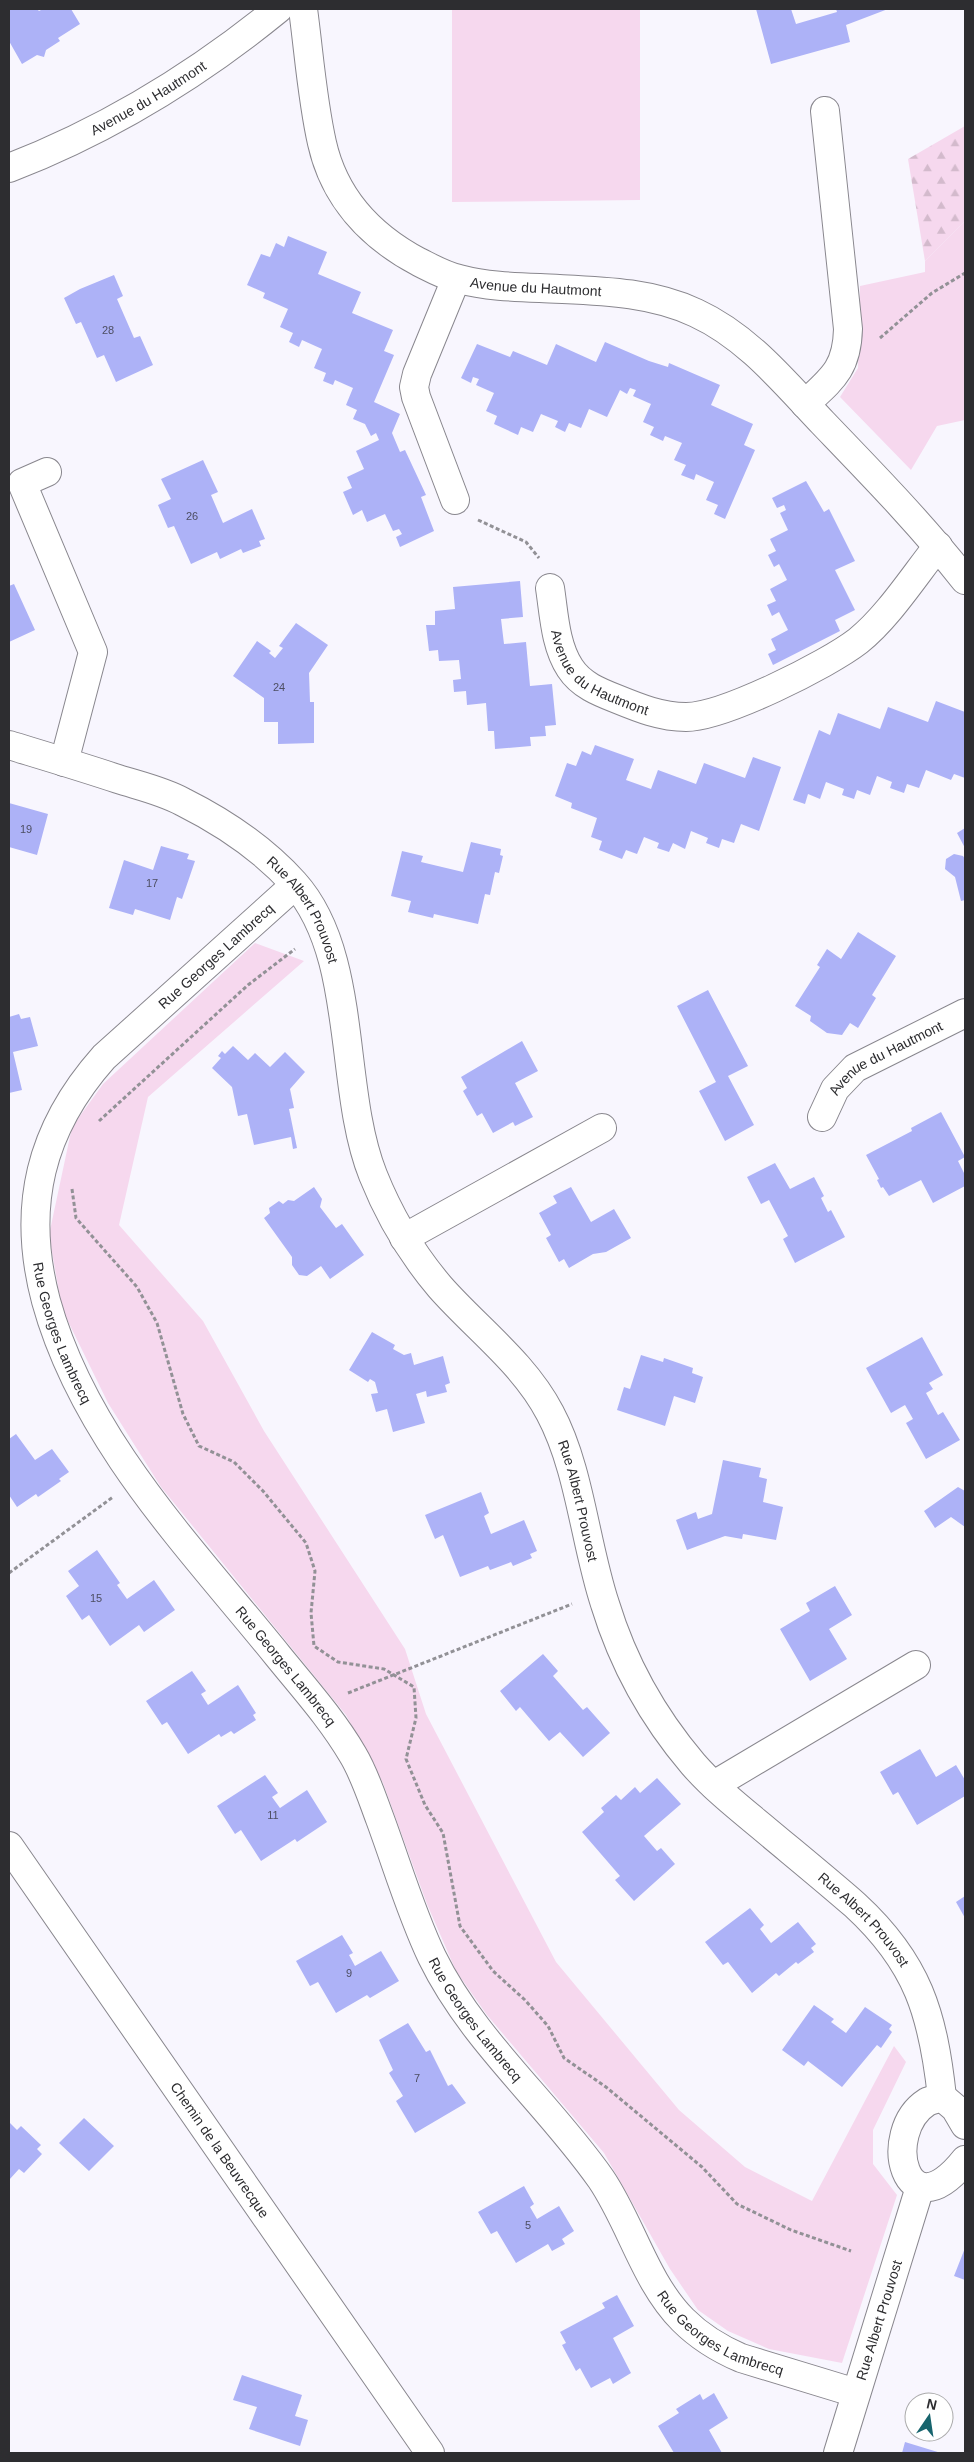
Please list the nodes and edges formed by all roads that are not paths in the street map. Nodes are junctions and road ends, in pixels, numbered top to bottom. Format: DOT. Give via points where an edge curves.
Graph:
graph roads {
  1 [pos="278,9"];
  2 [pos="303,9"];
  3 [pos="824,111"];
  4 [pos="9,168"];
  5 [pos="456,279"];
  6 [pos="805,404"];
  7 [pos="47,472"];
  8 [pos="15,486"];
  9 [pos="454,500"];
  10 [pos="938,546"];
  11 [pos="965,580"];
  12 [pos="550,588"];
  13 [pos="9,744"];
  14 [pos="64,762"];
  15 [pos="295,885"];
  16 [pos="965,1012"];
  17 [pos="822,1117"];
  18 [pos="602,1128"];
  19 [pos="404,1238"];
  20 [pos="916,1665"];
  21 [pos="714,1785"];
  22 [pos="9,1846"];
  23 [pos="942,2098"];
  24 [pos="965,2125"];
  25 [pos="965,2160"];
  26 [pos="920,2187"];
  27 [pos="856,2393"];
  28 [pos="430,2453"];
  29 [pos="838,2453"];
  1 -- 4 [label="street, Avenue du Hautmont" via="148,101 77,139"];
  2 -- 5 [label="street, Avenue du Hautmont" via="321,142 337,185 349,205 383,240"];
  3 -- 6 [label="street" via="848,344 844,362 836,376"];
  5 -- 6 [label="street, Avenue du Hautmont" via="620,293 676,304 736,336"];
  5 -- 9 [label="street, Avenue du Hautmont" via="414,387"];
  6 -- 10 [label="street, Avenue du Hautmont"];
  7 -- 8 [label="street"];
  8 -- 14 [label="street" via="93,652"];
  10 -- 11 [label="street, Avenue du Hautmont"];
  10 -- 12 [label="street, Avenue du Hautmont" via="879,620 838,656 727,708 688,717 644,710 595,690 580,680 563,653"];
  13 -- 14 [label="street, Rue Albert Prouvost"];
  14 -- 15 [label="street, Rue Albert Prouvost" via="182,801 263,854"];
  15 -- 19 [label="street, Rue Albert Prouvost" via="310,904 322,929 345,1021 362,1142 374,1176"];
  15 -- 27 [label="street, Rue Georges Lambrecq" via="104,1057 62,1114 42,1162 35,1234 36,1256 47,1304 65,1355 91,1409 137,1479 317,1705 354,1757 421,1930 458,2003 603,2182 668,2301 683,2320 724,2350"];
  16 -- 17 [label="street, Avenue du Hautmont" via="855,1068 835,1089"];
  18 -- 19 [label="street"];
  19 -- 21 [label="street, Rue Albert Prouvost" via="441,1288 523,1373 551,1414 568,1462 601,1592 620,1646 645,1696 678,1746"];
  20 -- 21 [label="street"];
  21 -- 23 [label="street, Rue Albert Prouvost" via="871,1919 898,1952 921,1991 929,2016"];
  22 -- 28 [label="street, Chemin de la Beuvrecque"];
  23 -- 24 [label="street" via="955,2108"];
  23 -- 26 [label="street" via="927,2102 911,2118 904,2137 905,2170"];
  25 -- 26 [label="street" via="955,2174 938,2186"];
  26 -- 27 [label="street, Rue Albert Prouvost"];
  27 -- 29 [label="street, Rue Albert Prouvost"];
}
